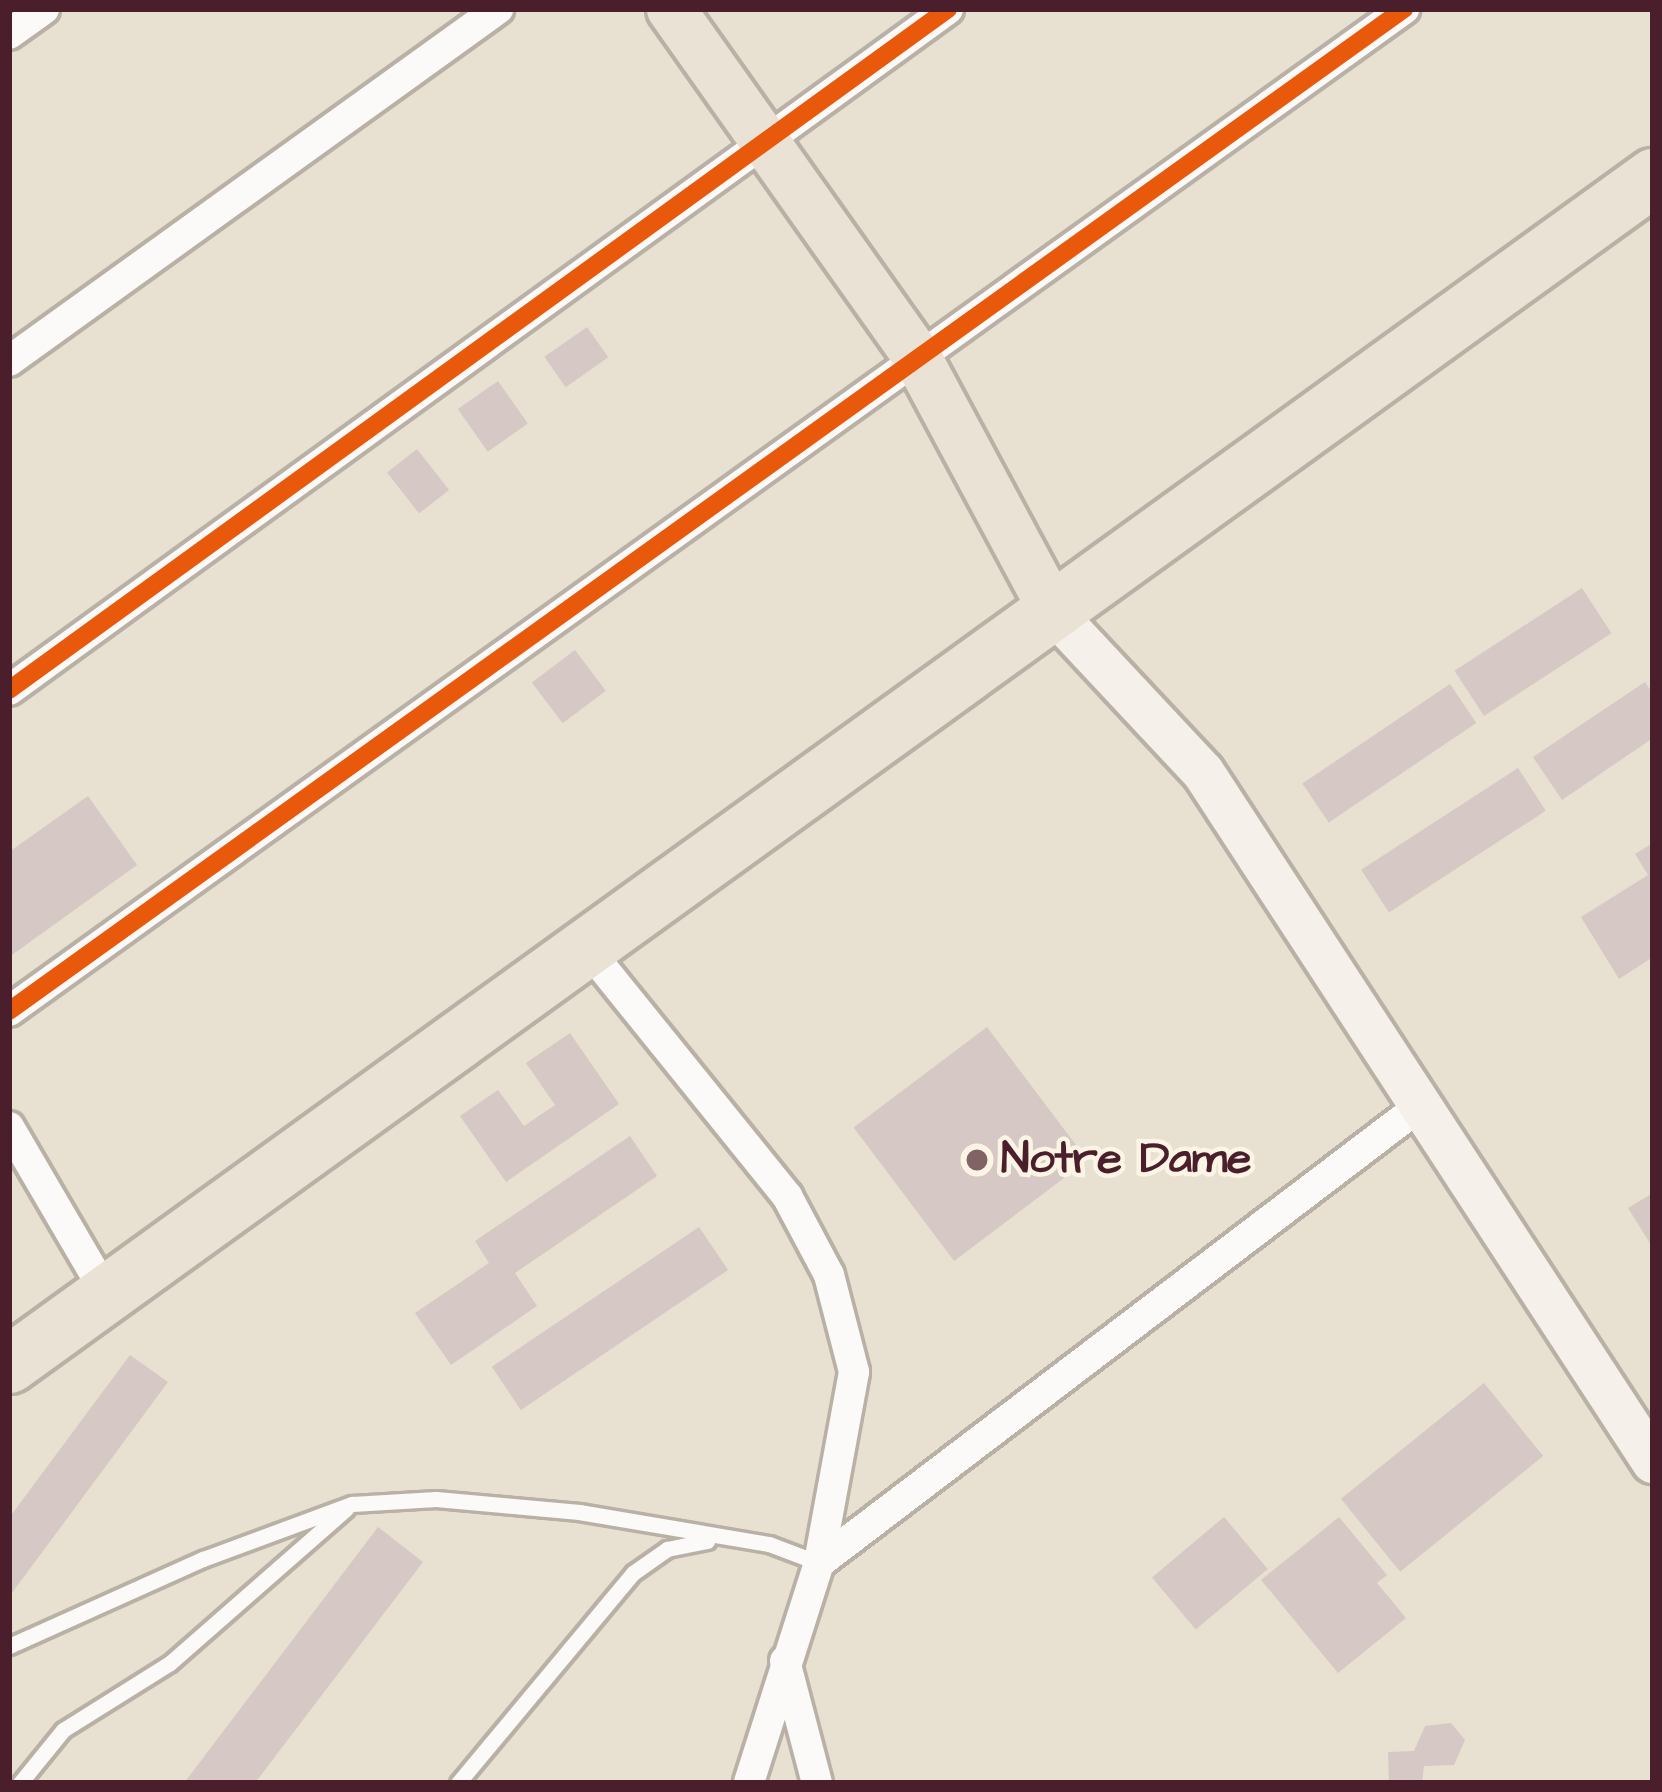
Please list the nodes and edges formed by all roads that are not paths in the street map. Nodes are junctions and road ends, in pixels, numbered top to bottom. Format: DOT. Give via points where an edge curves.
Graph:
graph roads {
  1 [pos="44,9"];
  2 [pos="498,9"];
  3 [pos="671,9"];
  4 [pos="948,9"];
  5 [pos="1404,9"];
  6 [pos="9,34"];
  7 [pos="766,143"];
  8 [pos="1653,177"];
  9 [pos="917,357"];
  10 [pos="9,362"];
  11 [pos="1054,613"];
  12 [pos="9,690"];
  13 [pos="590,952"];
  14 [pos="9,1011"];
  15 [pos="1420,1106"];
  16 [pos="9,1127"];
  17 [pos="109,1298"];
  18 [pos="9,1364"];
  19 [pos="1653,1462"];
  20 [pos="352,1504"];
  21 [pos="716,1539"];
  22 [pos="819,1563"];
  23 [pos="9,1646"];
  24 [pos="785,1661"];
  25 [pos="20,1783"];
  26 [pos="458,1783"];
  27 [pos="749,1783"];
  28 [pos="817,1783"];
  1 -- 6 [label="street"];
  2 -- 10 [label="street"];
  3 -- 7 [label="main road"];
  4 -- 7 [label="street"];
  5 -- 9 [label="street"];
  7 -- 9 [label="main road"];
  7 -- 12 [label="street"];
  8 -- 11 [label="highway"];
  9 -- 11 [label="main road"];
  9 -- 14 [label="street"];
  11 -- 13 [label="highway"];
  11 -- 15 [label="street" via="1203,772"];
  13 -- 17 [label="highway"];
  13 -- 22 [label="street" via="787,1196 829,1275 854,1372"];
  15 -- 19 [label="street"];
  15 -- 22 [label="street"];
  16 -- 17 [label="street"];
  17 -- 18 [label="highway"];
  20 -- 21 [label="lane" via="436,1499 555,1510"];
  20 -- 23 [label="lane" via="203,1559"];
  20 -- 25 [label="lane" via="170,1663 62,1730"];
  21 -- 22 [label="lane" via="769,1544"];
  21 -- 26 [label="lane" via="667,1549 633,1574"];
  22 -- 24 [label="street"];
  24 -- 27 [label="street"];
  24 -- 28 [label="street"];
}
